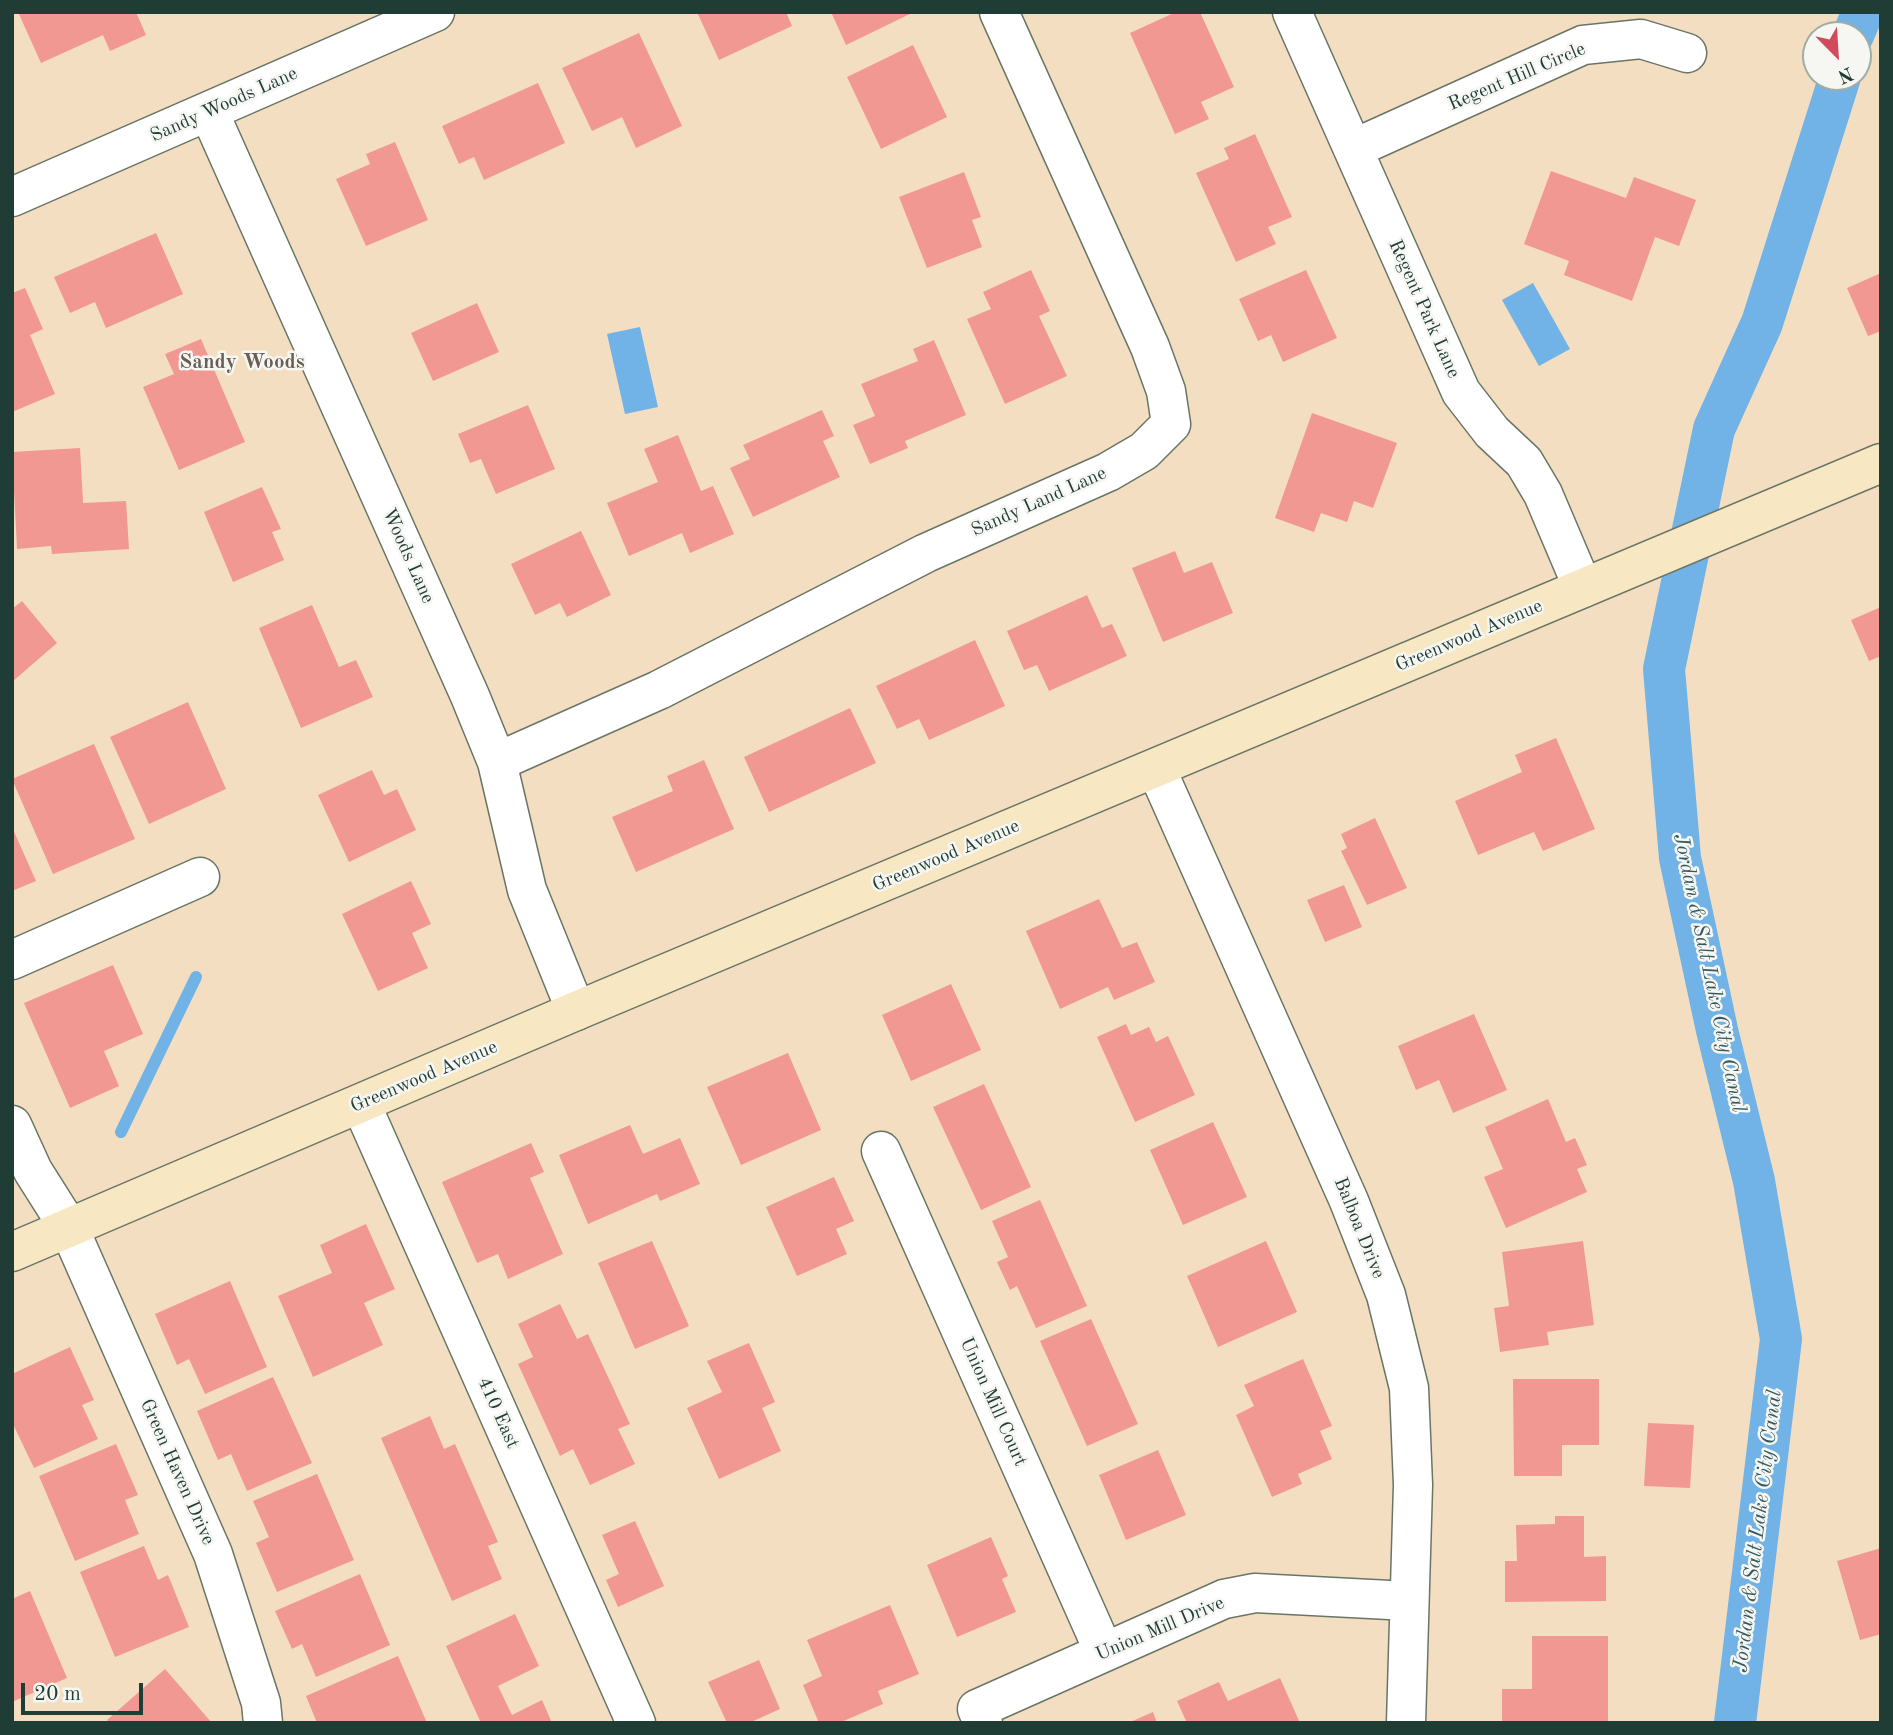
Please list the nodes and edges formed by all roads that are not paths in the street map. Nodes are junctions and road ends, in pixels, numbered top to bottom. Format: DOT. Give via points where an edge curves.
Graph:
graph roads {
  1 [pos="435,12"];
  2 [pos="999,12"];
  3 [pos="1292,12"];
  4 [pos="1687,52"];
  5 [pos="209,112"];
  6 [pos="1353,149"];
  7 [pos="12,197"];
  8 [pos="1881,463"];
  9 [pos="1583,588"];
  10 [pos="496,762"];
  11 [pos="1156,768"];
  12 [pos="200,877"];
  13 [pos="12,960"];
  14 [pos="576,1011"];
  15 [pos="360,1104"];
  16 [pos="12,1125"];
  17 [pos="881,1151"];
  18 [pos="69,1228"];
  19 [pos="12,1252"];
  20 [pos="1409,1601"];
  21 [pos="1104,1652"];
  22 [pos="263,1723"];
  23 [pos="636,1723"];
  24 [pos="984,1723"];
  25 [pos="1406,1723"];
  1 -- 5 [label="street, Sandy Woods Lane"];
  2 -- 10 [label="street, Sandy Land Lane" via="1150,347 1166,391 1171,424 1144,451 1108,472 926,553 659,690"];
  3 -- 6 [label="street, Regent Park Lane"];
  4 -- 6 [label="street, Regent Hill Circle" via="1641,39 1583,45"];
  5 -- 7 [label="street, Sandy Woods Lane"];
  5 -- 10 [label="street, Woods Lane"];
  6 -- 9 [label="street, Regent Park Lane" via="1461,392 1492,432 1524,462 1543,494"];
  8 -- 9 [label="street, Greenwood Avenue"];
  9 -- 11 [label="street, Greenwood Avenue"];
  10 -- 14 [label="street, Woods Lane" via="527,890"];
  11 -- 14 [label="street, Greenwood Avenue"];
  11 -- 20 [label="street, Balboa Drive" via="1349,1201 1386,1295 1409,1388 1413,1485"];
  12 -- 13 [label="street"];
  14 -- 15 [label="street, Greenwood Avenue"];
  15 -- 18 [label="street, Greenwood Avenue"];
  15 -- 23 [label="street, 410 East"];
  16 -- 18 [label="street, Green Haven Drive" via="33,1171"];
  17 -- 21 [label="street, Union Mill Court"];
  18 -- 19 [label="street, Greenwood Avenue"];
  18 -- 22 [label="street, Green Haven Drive" via="213,1554 261,1703"];
  20 -- 21 [label="street, Union Mill Drive" via="1255,1594 1224,1600"];
  20 -- 25 [label="street, Balboa Drive"];
  21 -- 24 [label="street, Union Mill Drive" via="977,1709"];
}
